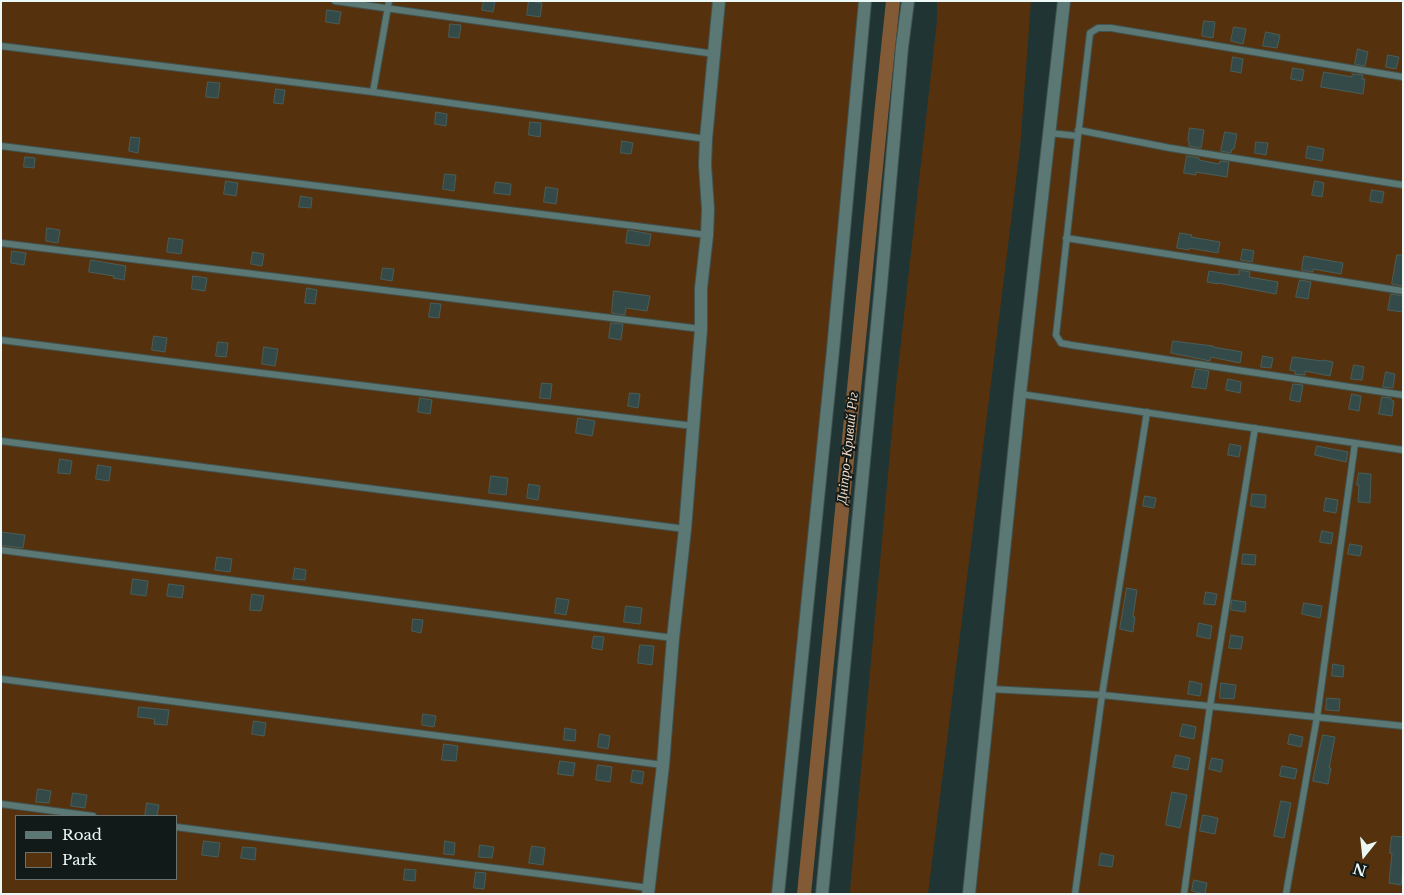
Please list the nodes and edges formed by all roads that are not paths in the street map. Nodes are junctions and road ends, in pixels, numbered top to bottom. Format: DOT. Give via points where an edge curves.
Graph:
graph roads {
  1 [pos="335,1"];
  2 [pos="719,1"];
  3 [pos="865,1"];
  4 [pos="908,1"];
  5 [pos="1064,1"];
  6 [pos="389,5"];
  7 [pos="1,46"];
  8 [pos="715,54"];
  9 [pos="1403,77"];
  10 [pos="373,92"];
  11 [pos="1049,133"];
  12 [pos="1078,133"];
  13 [pos="706,138"];
  14 [pos="1,146"];
  15 [pos="1403,185"];
  16 [pos="707,235"];
  17 [pos="1066,238"];
  18 [pos="1,243"];
  19 [pos="1403,291"];
  20 [pos="701,329"];
  21 [pos="1,340"];
  22 [pos="1020,394"];
  23 [pos="1403,395"];
  24 [pos="1147,412"];
  25 [pos="693,426"];
  26 [pos="1255,428"];
  27 [pos="1,441"];
  28 [pos="1355,443"];
  29 [pos="1403,450"];
  30 [pos="685,529"];
  31 [pos="1,550"];
  32 [pos="673,638"];
  33 [pos="1,679"];
  34 [pos="990,689"];
  35 [pos="1102,695"];
  36 [pos="1210,706"];
  37 [pos="1317,717"];
  38 [pos="1403,726"];
  39 [pos="663,765"];
  40 [pos="1,804"];
  41 [pos="85,815"];
  42 [pos="178,827"];
  43 [pos="648,891"];
  44 [pos="778,894"];
  45 [pos="822,894"];
  46 [pos="969,894"];
  47 [pos="1075,894"];
  48 [pos="1184,894"];
  49 [pos="1286,894"];
  1 -- 6 [label="lane"];
  2 -- 8 [label="street"];
  3 -- 44 [label="street"];
  4 -- 45 [label="street"];
  5 -- 11 [label="street"];
  6 -- 8 [label="lane"];
  6 -- 10 [label="lane"];
  7 -- 10 [label="lane"];
  8 -- 13 [label="street"];
  9 -- 12 [label="lane" via="1098,28 1090,33"];
  10 -- 13 [label="lane"];
  11 -- 12 [label="lane"];
  11 -- 22 [label="street"];
  12 -- 15 [label="lane"];
  12 -- 17 [label="lane"];
  13 -- 16 [label="street"];
  14 -- 16 [label="lane"];
  16 -- 20 [label="street" via="701,288"];
  17 -- 19 [label="lane"];
  17 -- 23 [label="lane" via="1056,325 1056,335 1061,342"];
  18 -- 20 [label="lane"];
  20 -- 25 [label="street"];
  21 -- 25 [label="lane"];
  22 -- 24 [label="lane"];
  22 -- 34 [label="street"];
  24 -- 26 [label="lane"];
  24 -- 35 [label="lane"];
  25 -- 30 [label="street"];
  26 -- 28 [label="lane"];
  26 -- 36 [label="lane"];
  27 -- 30 [label="lane"];
  28 -- 29 [label="lane"];
  28 -- 37 [label="lane"];
  30 -- 32 [label="street"];
  31 -- 32 [label="lane"];
  32 -- 39 [label="street"];
  33 -- 39 [label="lane"];
  34 -- 35 [label="lane"];
  34 -- 46 [label="street"];
  35 -- 36 [label="lane"];
  35 -- 47 [label="lane"];
  36 -- 37 [label="lane"];
  36 -- 48 [label="lane"];
  37 -- 38 [label="lane"];
  37 -- 49 [label="lane"];
  39 -- 43 [label="street"];
  40 -- 41 [label="lane"];
  42 -- 43 [label="lane"];
}
